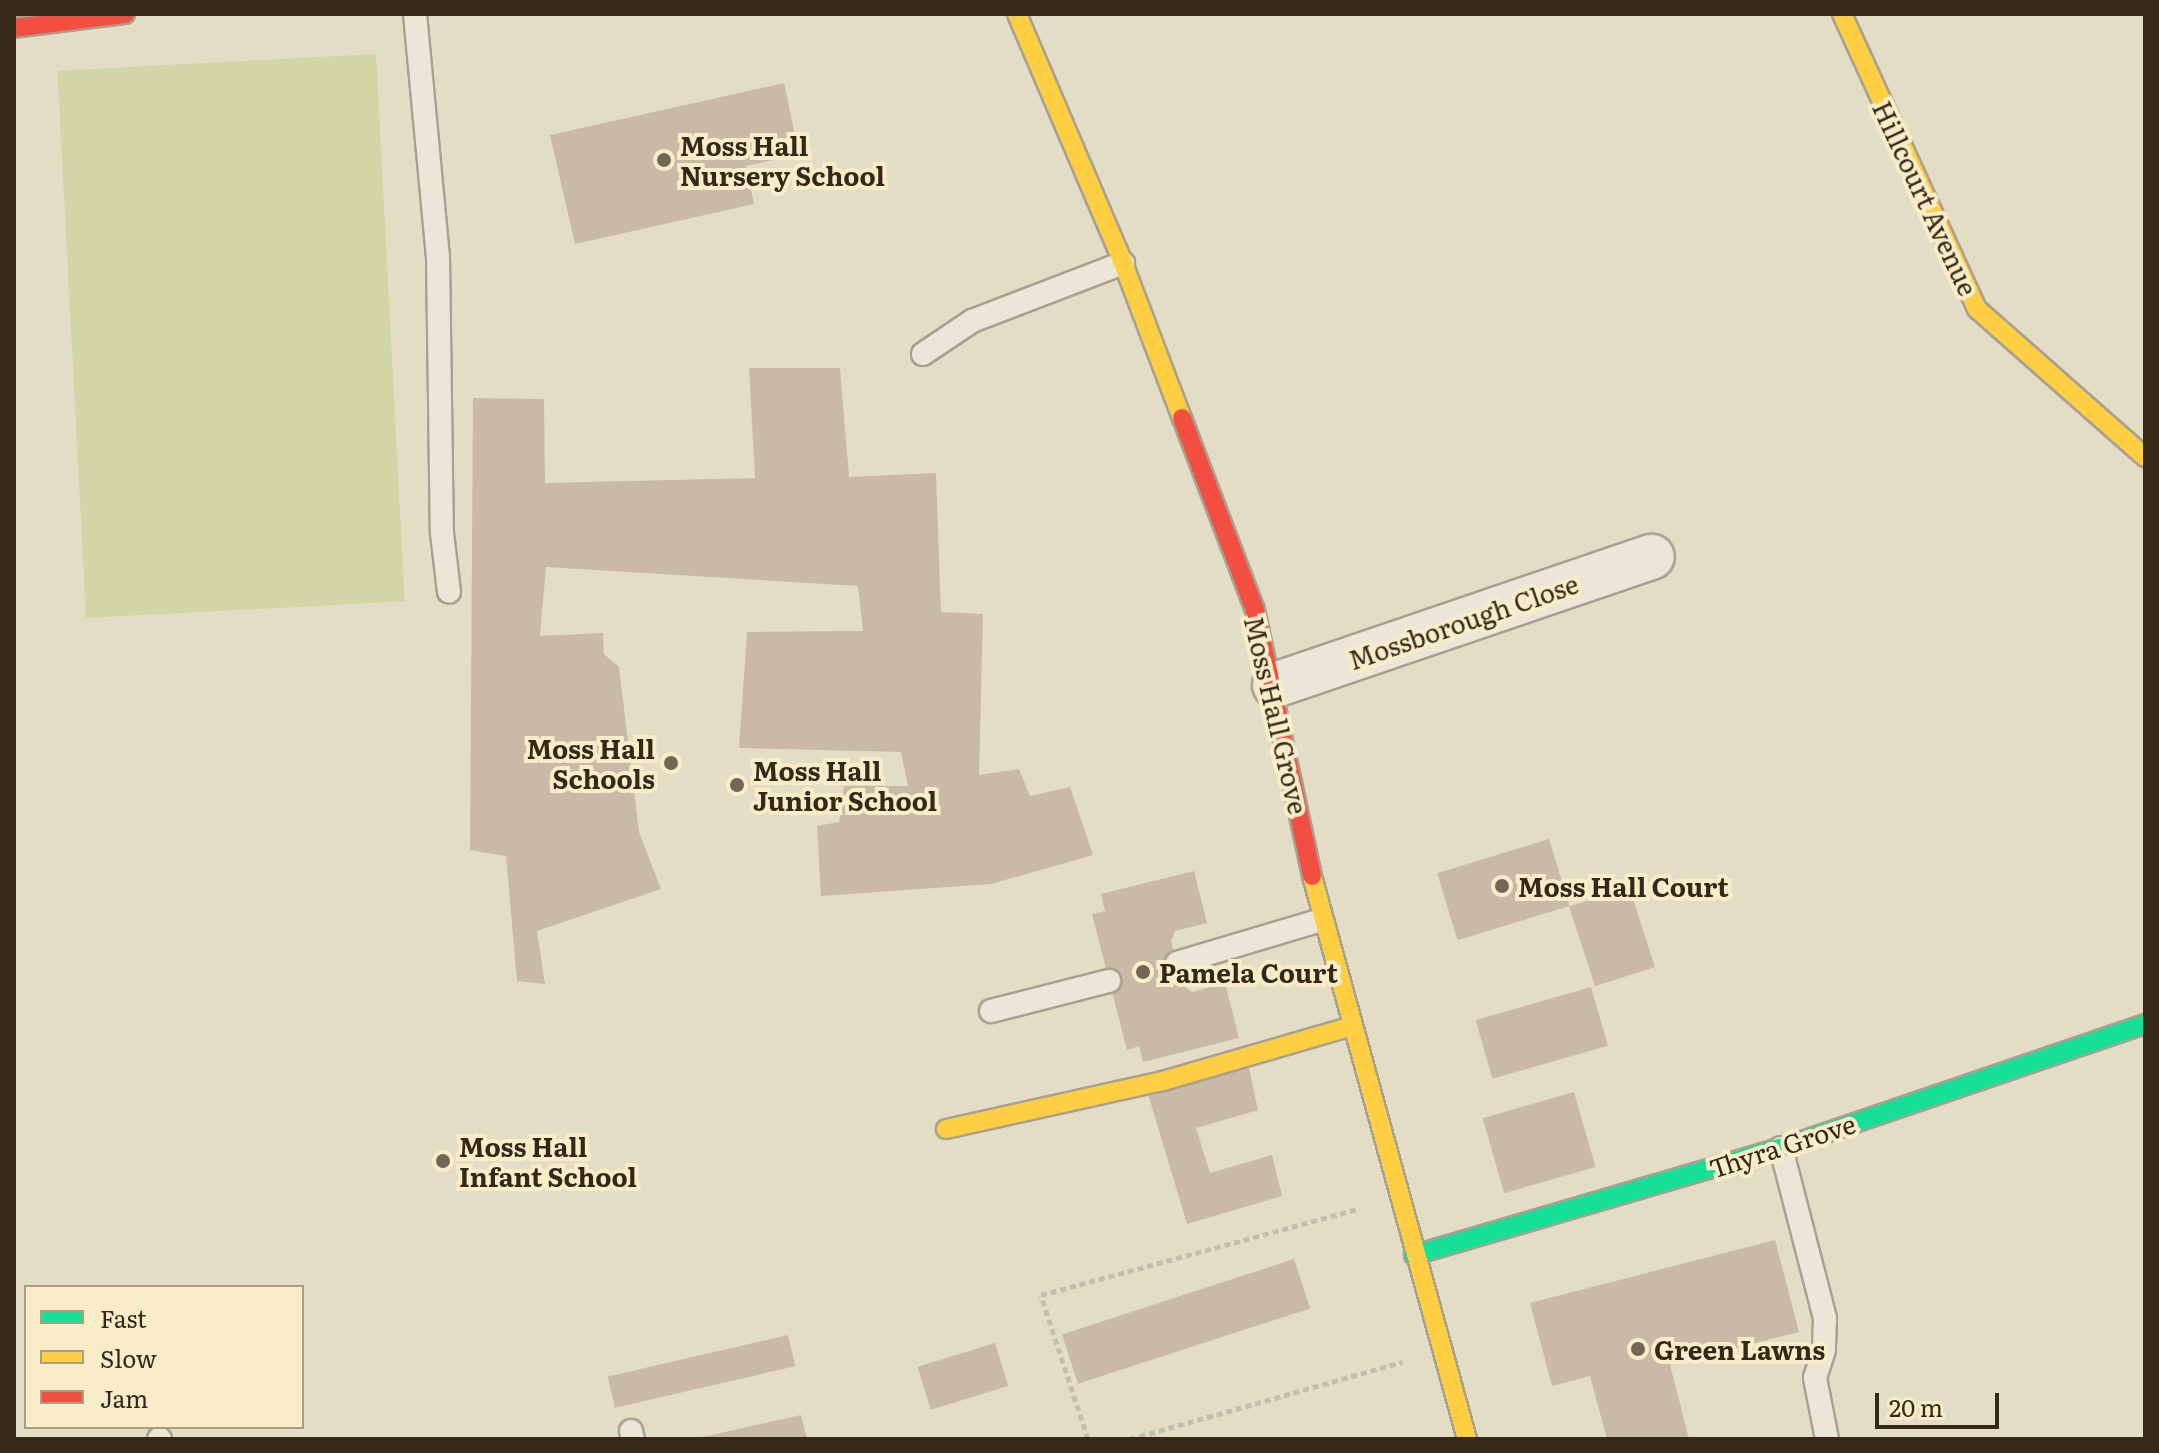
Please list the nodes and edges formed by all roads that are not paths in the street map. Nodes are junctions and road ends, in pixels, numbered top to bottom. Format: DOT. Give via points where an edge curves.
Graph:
graph roads {
  1 [pos="125,14"];
  2 [pos="415,14"];
  3 [pos="1017,14"];
  4 [pos="1842,14"];
  5 [pos="14,28"];
  6 [pos="1123,263"];
  7 [pos="923,354"];
  8 [pos="2145,457"];
  9 [pos="1652,557"];
  10 [pos="449,592"];
  11 [pos="1275,685"];
  12 [pos="1321,920"];
  13 [pos="1177,963"];
  14 [pos="1109,981"];
  15 [pos="991,1011"];
  16 [pos="2145,1024"];
  17 [pos="1349,1027"];
  18 [pos="946,1129"];
  19 [pos="1781,1148"];
  20 [pos="1414,1255"];
  21 [pos="1467,1439"];
  22 [pos="1827,1439"];
  1 -- 5 [label="street"];
  2 -- 10 [label="lane" via="438,257 442,533"];
  3 -- 6 [label="street, Moss Hall Grove"];
  4 -- 8 [label="street, Hillcourt Avenue" via="1977,309"];
  6 -- 7 [label="lane" via="972,321"];
  6 -- 11 [label="street, Moss Hall Grove" via="1255,610"];
  9 -- 11 [label="street, Mossborough Close"];
  11 -- 12 [label="street, Moss Hall Grove"];
  12 -- 13 [label="lane"];
  12 -- 17 [label="street, Moss Hall Grove"];
  14 -- 15 [label="lane"];
  16 -- 19 [label="street, Thyra Grove"];
  17 -- 18 [label="street" via="1163,1081"];
  17 -- 20 [label="street, Moss Hall Grove"];
  19 -- 20 [label="street, Thyra Grove"];
  19 -- 22 [label="lane" via="1825,1318 1824,1350 1815,1378"];
  20 -- 21 [label="street, Moss Hall Grove"];
}
